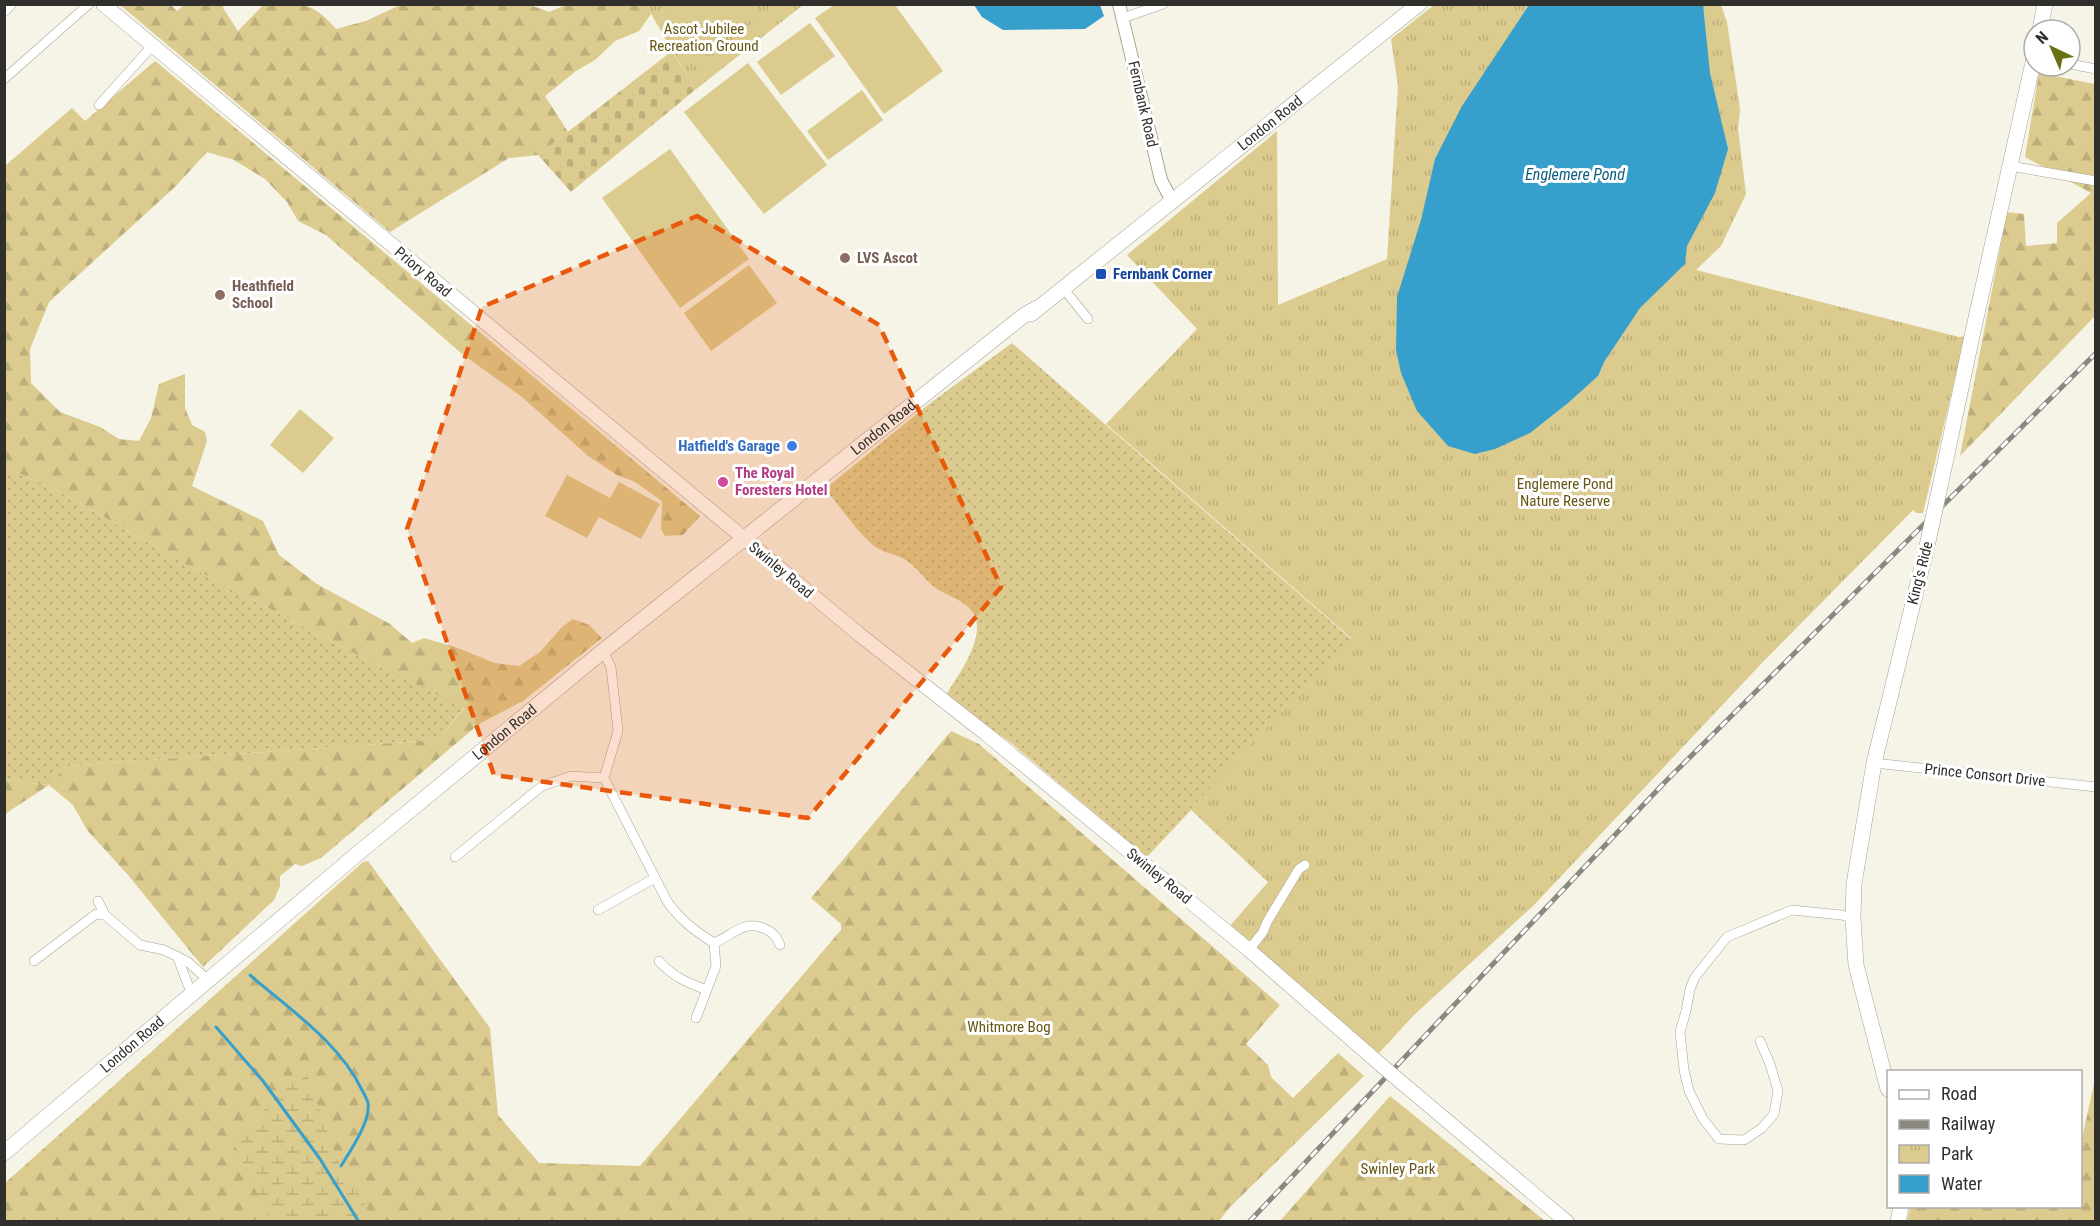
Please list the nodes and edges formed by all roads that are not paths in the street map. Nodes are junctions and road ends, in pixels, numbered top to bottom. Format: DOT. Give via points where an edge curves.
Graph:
graph roads {
  1 [pos="12,4"];
  2 [pos="89,4"];
  3 [pos="103,4"];
  4 [pos="1119,4"];
  5 [pos="1163,4"];
  6 [pos="1419,4"];
  7 [pos="4,12"];
  8 [pos="1123,18"];
  9 [pos="152,46"];
  10 [pos="2030,78"];
  11 [pos="4,79"];
  12 [pos="99,105"];
  13 [pos="2010,166"];
  14 [pos="2096,181"];
  15 [pos="1172,201"];
  16 [pos="1063,288"];
  17 [pos="1088,320"];
  18 [pos="744,539"];
  19 [pos="603,651"];
  20 [pos="1874,763"];
  21 [pos="604,778"];
  22 [pos="2096,787"];
  23 [pos="455,857"];
  24 [pos="1305,865"];
  25 [pos="655,878"];
  26 [pos="98,901"];
  27 [pos="598,910"];
  28 [pos="105,915"];
  29 [pos="1852,918"];
  30 [pos="714,943"];
  31 [pos="780,945"];
  32 [pos="1249,950"];
  33 [pos="177,956"];
  34 [pos="34,961"];
  35 [pos="659,961"];
  36 [pos="209,981"];
  37 [pos="707,990"];
  38 [pos="192,995"];
  39 [pos="696,1018"];
  40 [pos="1760,1041"];
  41 [pos="1887,1085"];
  42 [pos="4,1153"];
  43 [pos="1567,1221"];
  1 -- 7 [label="street"];
  2 -- 11 [label="street"];
  3 -- 9 [label="main road, Priory Road"];
  4 -- 8 [label="street, Fernbank Road"];
  5 -- 8 [label="street"];
  6 -- 15 [label="main road, London Road"];
  8 -- 15 [label="street, Fernbank Road" via="1161,180"];
  9 -- 12 [label="street"];
  9 -- 18 [label="main road, Priory Road"];
  10 -- 13 [label="main road, King's Ride"];
  13 -- 14 [label="street"];
  13 -- 20 [label="main road, King's Ride, bridge" via="1927,546"];
  15 -- 16 [label="main road, London Road"];
  16 -- 17 [label="street"];
  16 -- 18 [label="main road, London Road"];
  18 -- 19 [label="main road, London Road"];
  18 -- 32 [label="main road, Swinley Road"];
  19 -- 21 [label="street" via="611,667 618,731"];
  19 -- 36 [label="main road, London Road"];
  20 -- 22 [label="street, Prince Consort Drive"];
  20 -- 29 [label="main road, King's Ride"];
  21 -- 23 [label="street" via="571,776 542,786"];
  21 -- 25 [label="street"];
  24 -- 32 [label="street"];
  25 -- 27 [label="street"];
  25 -- 30 [label="street" via="675,914"];
  26 -- 28 [label="street"];
  28 -- 33 [label="street" via="140,945"];
  28 -- 34 [label="street" via="96,914"];
  29 -- 40 [label="street" via="1792,910 1727,937 1695,977 1680,1032 1684,1070 1702,1119 1719,1139 1744,1140 1774,1114 1778,1091"];
  29 -- 41 [label="main road, King's Ride" via="1856,965"];
  30 -- 31 [label="street" via="754,925 775,934"];
  30 -- 37 [label="street" via="716,966"];
  32 -- 43 [label="main road, Swinley Road, bridge"];
  33 -- 36 [label="street"];
  33 -- 38 [label="street"];
  35 -- 37 [label="street" via="681,980"];
  36 -- 38 [label="main road, London Road"];
  37 -- 39 [label="street"];
  38 -- 42 [label="main road, London Road"];
}
